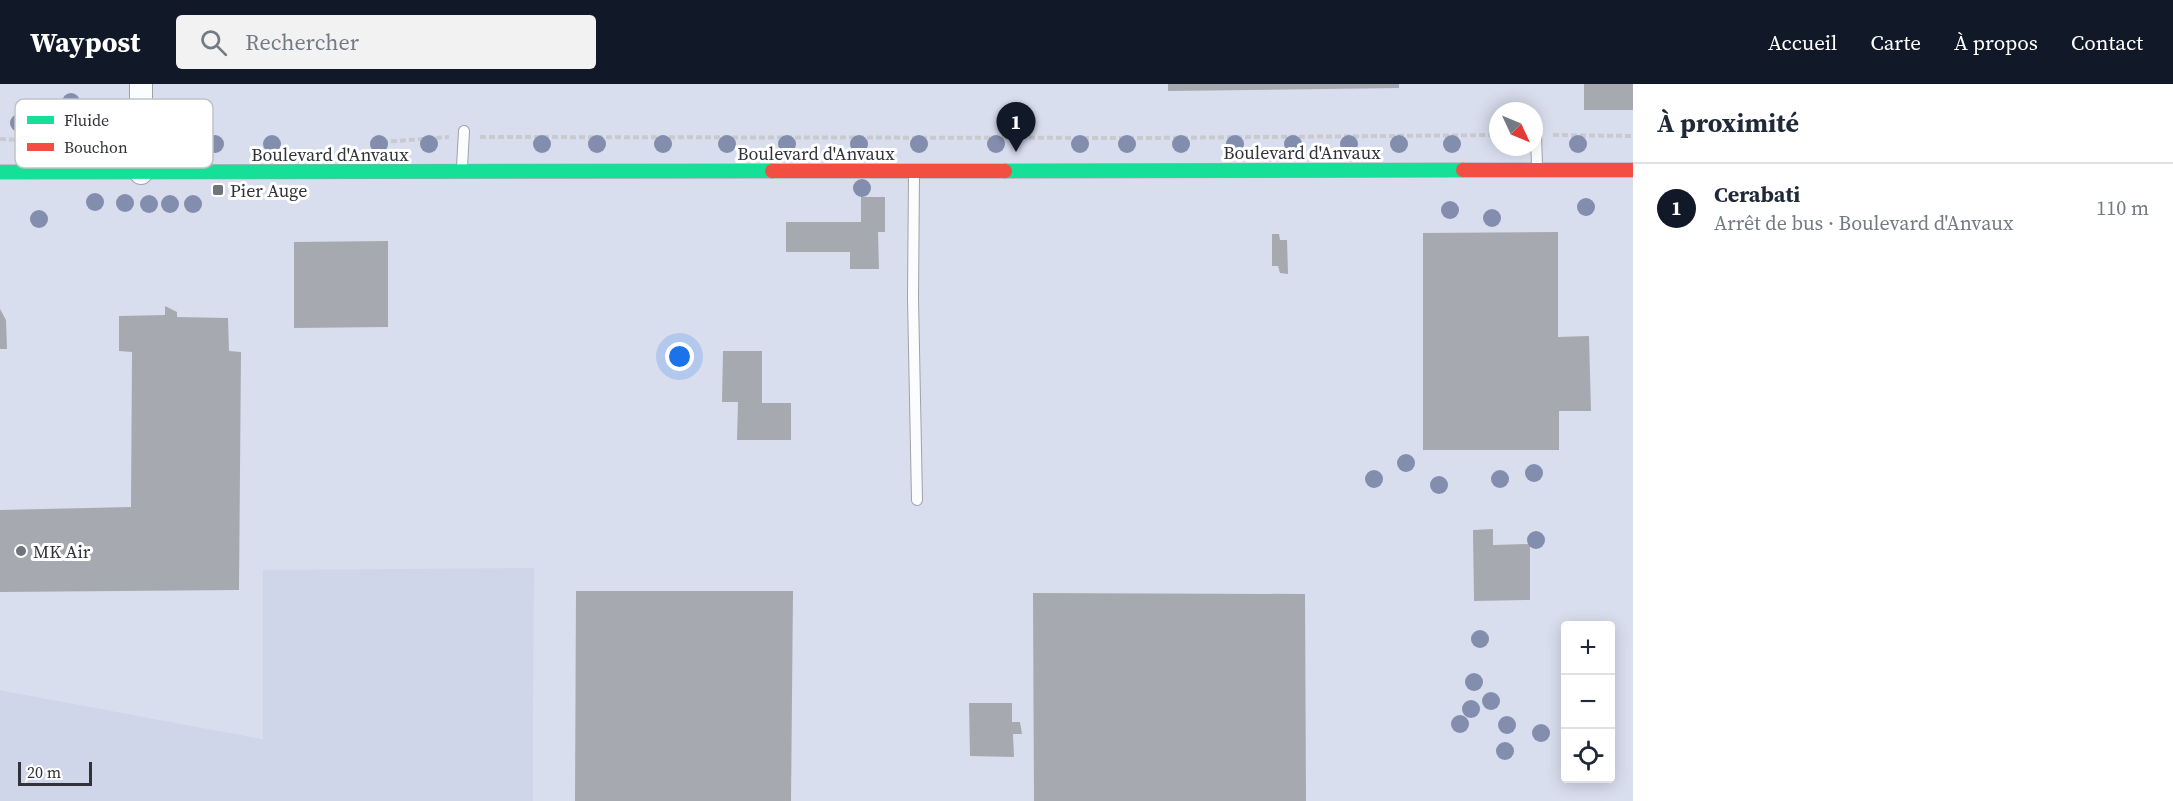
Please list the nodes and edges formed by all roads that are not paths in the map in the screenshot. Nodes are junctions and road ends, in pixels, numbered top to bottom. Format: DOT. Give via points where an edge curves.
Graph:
graph roads {
  1 [pos="464,134"];
  2 [pos="1537,156"];
  3 [pos="141,168"];
  4 [pos="1537,170"];
  5 [pos="1633,170"];
  6 [pos="461,171"];
  7 [pos="914,171"];
  8 [pos="0,172"];
  9 [pos="141,173"];
  10 [pos="917,500"];
  1 -- 6 [label="lane"];
  2 -- 4 [label="lane"];
  3 -- 9 [label="street"];
  4 -- 5 [label="street, Boulevard d'Anvaux"];
  4 -- 7 [label="street, Boulevard d'Anvaux"];
  6 -- 7 [label="street, Boulevard d'Anvaux"];
  6 -- 9 [label="street, Boulevard d'Anvaux"];
  7 -- 10 [label="lane"];
  8 -- 9 [label="street, Boulevard d'Anvaux"];
}
